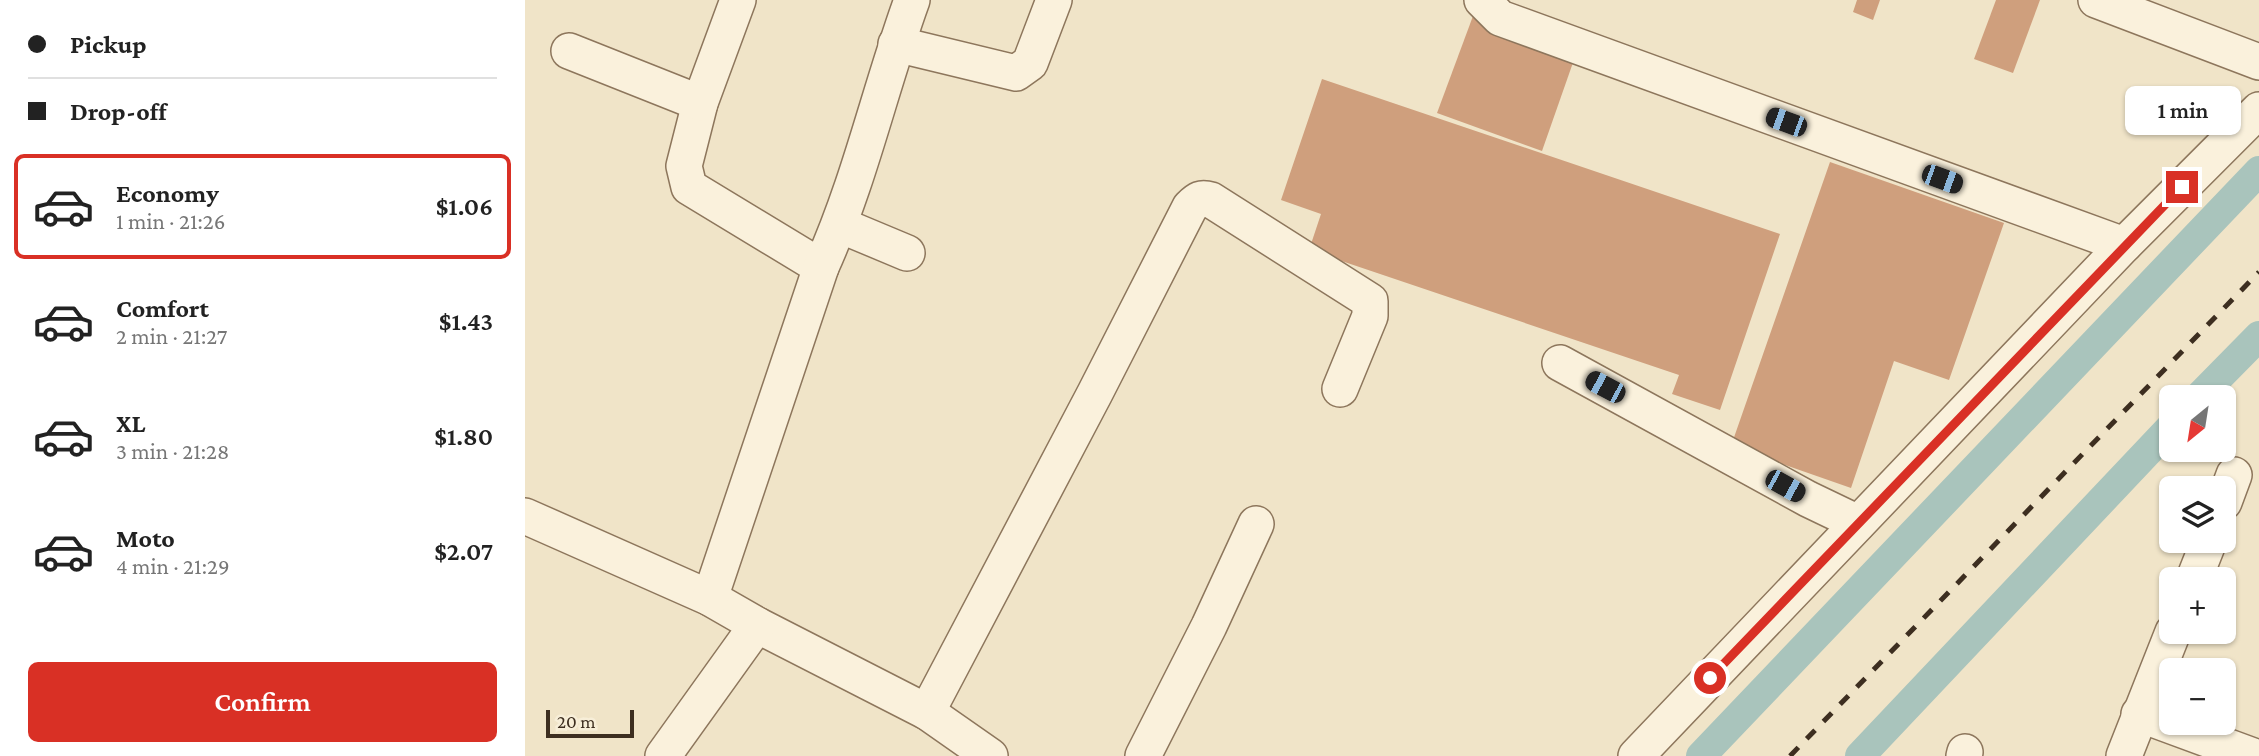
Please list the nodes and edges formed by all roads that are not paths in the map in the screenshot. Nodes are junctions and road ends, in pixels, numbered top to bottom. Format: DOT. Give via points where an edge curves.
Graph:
graph roads {
  1 [pos="738,0"];
  2 [pos="912,0"];
  3 [pos="1054,0"];
  4 [pos="1482,0"];
  5 [pos="2096,0"];
  6 [pos="896,44"];
  7 [pos="569,51"];
  8 [pos="2259,62"];
  9 [pos="700,103"];
  10 [pos="2259,110"];
  11 [pos="840,225"];
  12 [pos="2124,245"];
  13 [pos="907,253"];
  14 [pos="821,267"];
  15 [pos="1560,363"];
  16 [pos="1340,389"];
  17 [pos="525,516"];
  18 [pos="1859,523"];
  19 [pos="1256,524"];
  20 [pos="710,597"];
  21 [pos="757,625"];
  22 [pos="2168,644"];
  23 [pos="926,712"];
  24 [pos="2139,714"];
  25 [pos="663,756"];
  26 [pos="990,756"];
  27 [pos="1143,756"];
  28 [pos="1636,756"];
  29 [pos="2124,756"];
  30 [pos="2253,756"];
  1 -- 9 [label="street"];
  2 -- 6 [label="street"];
  3 -- 6 [label="street" via="1030,63 1016,73"];
  4 -- 12 [label="street" via="1500,18"];
  5 -- 8 [label="street"];
  6 -- 11 [label="street"];
  7 -- 9 [label="street"];
  9 -- 14 [label="street" via="684,166 689,187"];
  10 -- 12 [label="street"];
  11 -- 13 [label="street"];
  11 -- 14 [label="street"];
  12 -- 18 [label="street"];
  14 -- 20 [label="street"];
  15 -- 18 [label="street"];
  16 -- 23 [label="street" via="1370,316 1370,301 1211,200 1197,200"];
  17 -- 20 [label="street"];
  18 -- 28 [label="street"];
  19 -- 27 [label="street"];
  20 -- 21 [label="street"];
  21 -- 23 [label="street"];
  21 -- 25 [label="street"];
  22 -- 24 [label="street"];
  23 -- 26 [label="street"];
  24 -- 29 [label="street"];
  24 -- 30 [label="street"];
}
